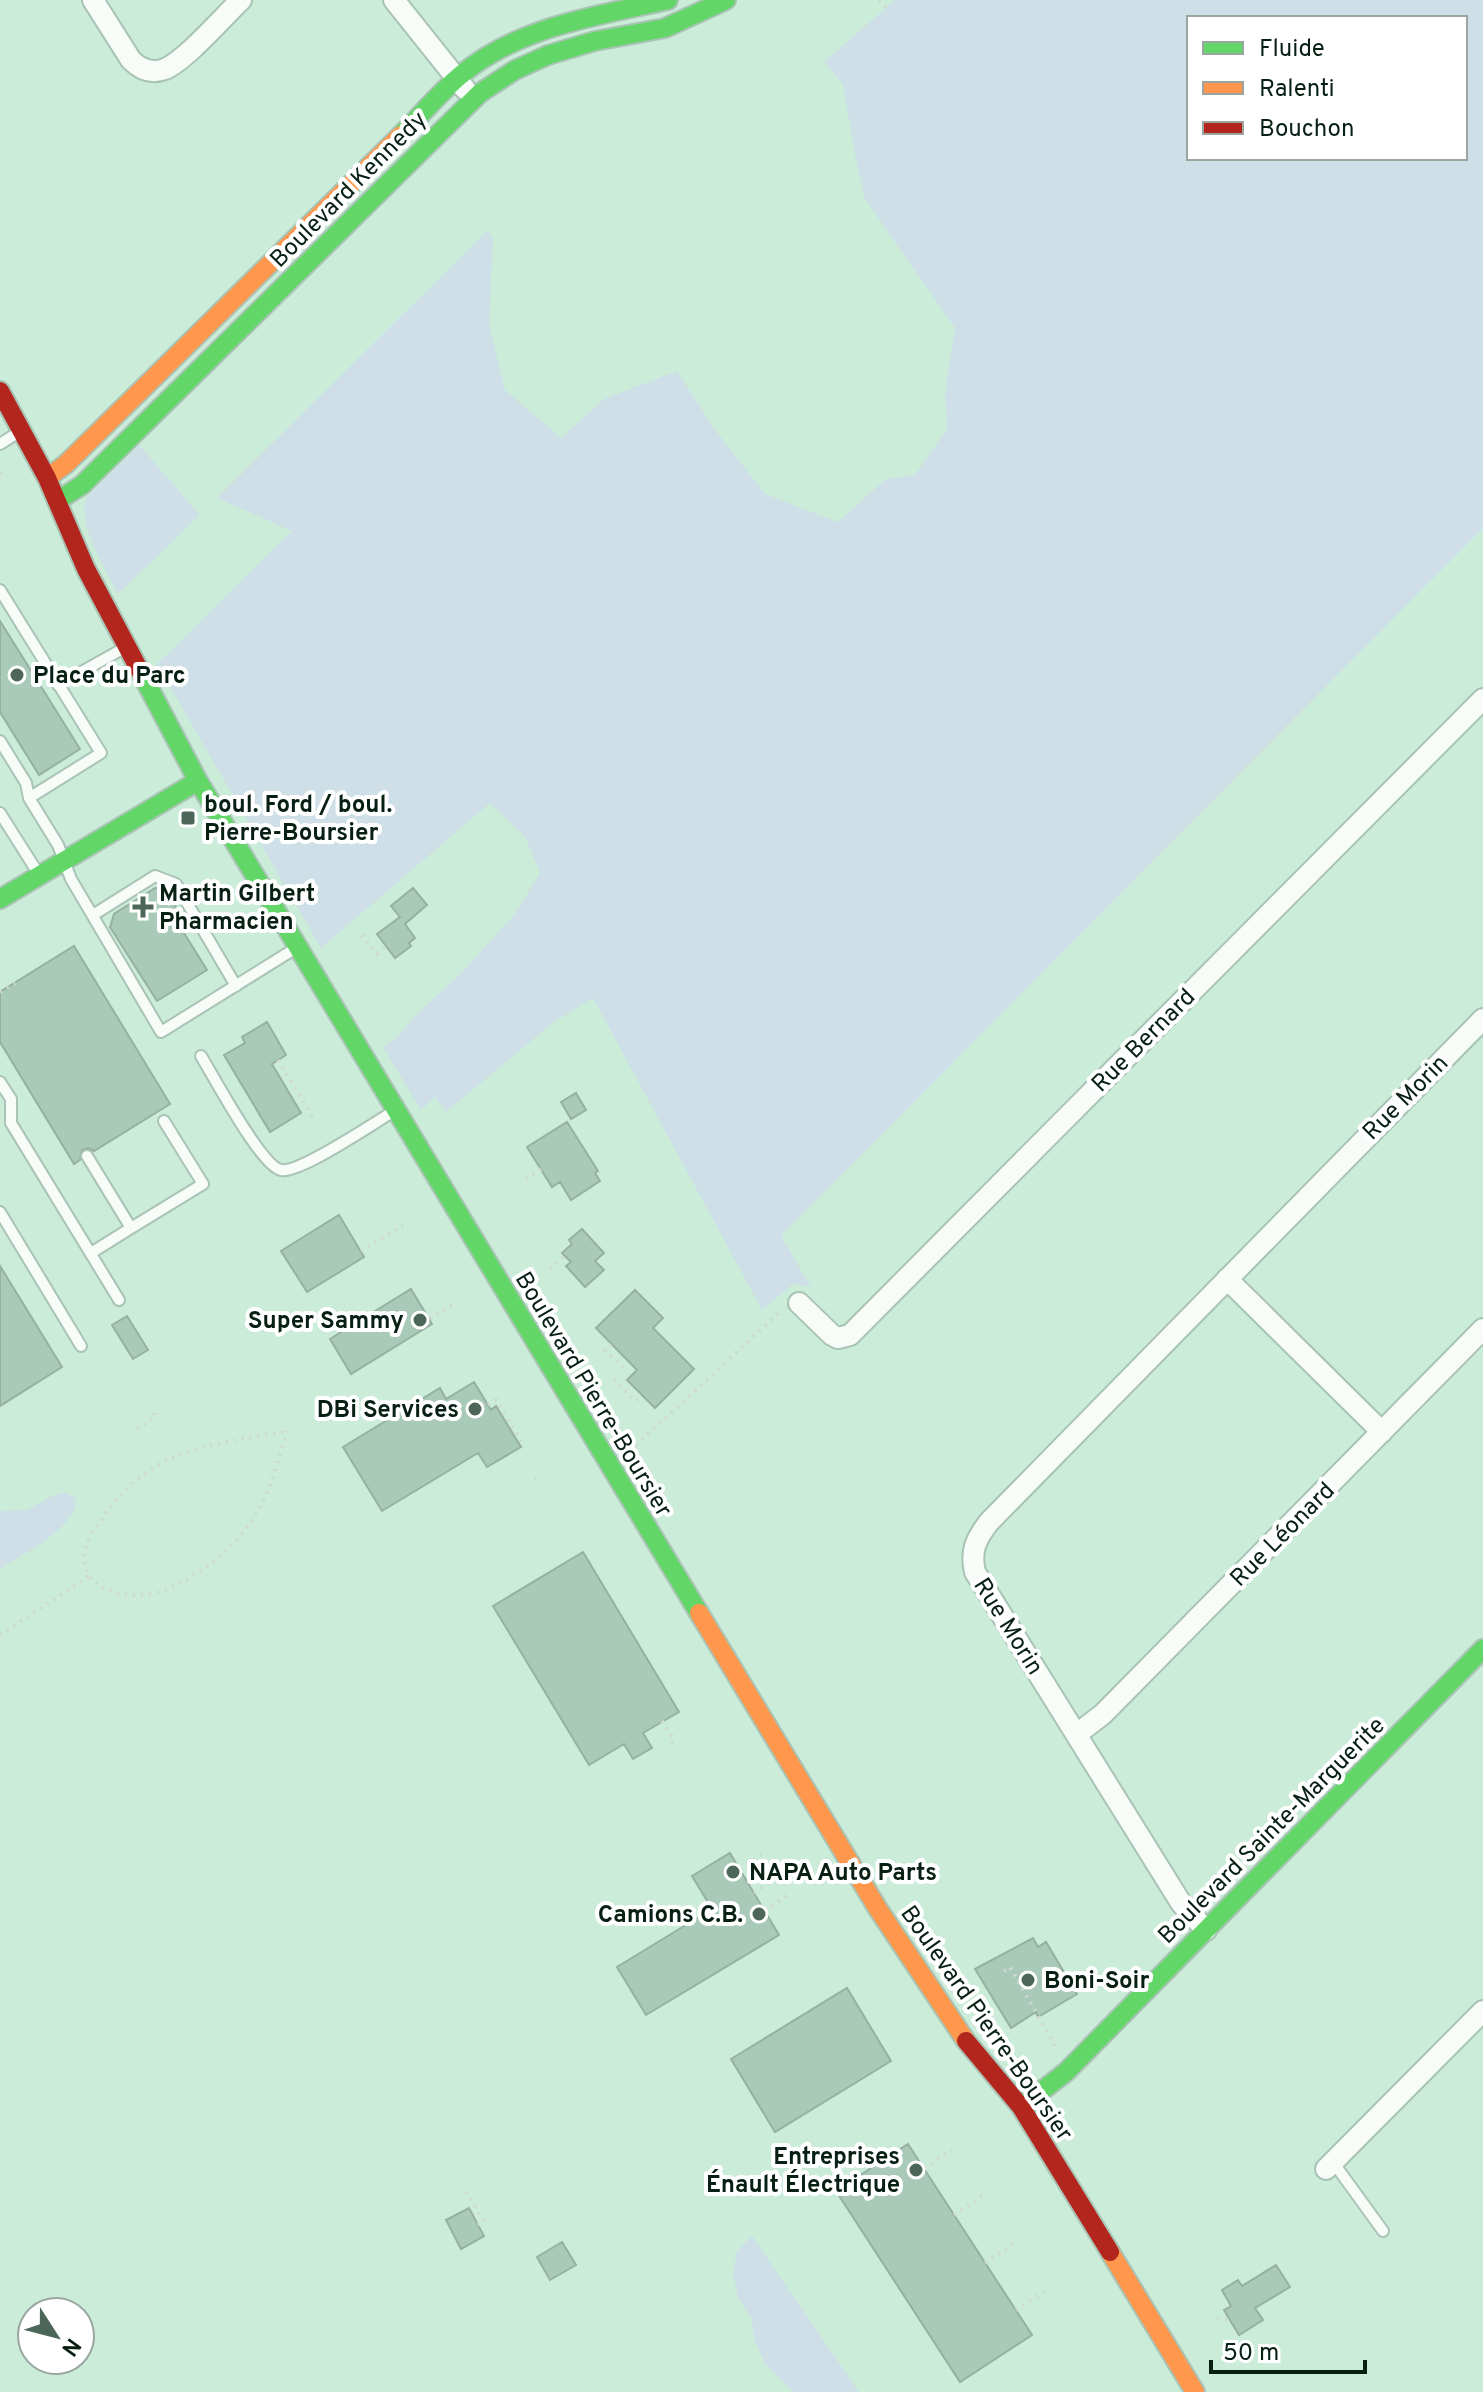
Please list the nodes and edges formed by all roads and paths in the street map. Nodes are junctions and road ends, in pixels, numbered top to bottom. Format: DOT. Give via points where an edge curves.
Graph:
graph roads {
  1 [pos="93,0"];
  2 [pos="241,0"];
  3 [pos="394,0"];
  4 [pos="668,0"];
  5 [pos="726,0"];
  6 [pos="879,0"];
  7 [pos="887,8"];
  8 [pos="456,79"];
  9 [pos="474,98"];
  10 [pos="253,279"];
  11 [pos="272,298"];
  12 [pos="0,391"];
  13 [pos="22,430"];
  14 [pos="0,444"];
  15 [pos="0,473"];
  16 [pos="47,478"];
  17 [pos="0,479"];
  18 [pos="57,501"];
  19 [pos="0,590"];
  20 [pos="126,647"];
  21 [pos="58,685"];
  22 [pos="1483,699"];
  23 [pos="0,741"];
  24 [pos="198,781"];
  25 [pos="29,798"];
  26 [pos="0,813"];
  27 [pos="63,861"];
  28 [pos="39,875"];
  29 [pos="0,899"];
  30 [pos="93,915"];
  31 [pos="362,935"];
  32 [pos="386,946"];
  33 [pos="298,947"];
  34 [pos="15,983"];
  35 [pos="236,986"];
  36 [pos="0,992"];
  37 [pos="1483,1019"];
  38 [pos="201,1056"];
  39 [pos="278,1060"];
  40 [pos="0,1082"];
  41 [pos="395,1110"];
  42 [pos="314,1119"];
  43 [pos="164,1121"];
  44 [pos="87,1156"];
  45 [pos="541,1169"];
  46 [pos="526,1179"];
  47 [pos="0,1212"];
  48 [pos="403,1225"];
  49 [pos="131,1228"];
  50 [pos="361,1251"];
  51 [pos="91,1253"];
  52 [pos="565,1256"];
  53 [pos="550,1269"];
  54 [pos="1227,1279"];
  55 [pos="119,1300"];
  56 [pos="456,1302"];
  57 [pos="799,1303"];
  58 [pos="430,1319"];
  59 [pos="1483,1329"];
  60 [pos="611,1344"];
  61 [pos="81,1346"];
  62 [pos="624,1369"];
  63 [pos="614,1379"];
  64 [pos="642,1395"];
  65 [pos="488,1405"];
  66 [pos="154,1411"];
  67 [pos="137,1429"];
  68 [pos="1382,1432"];
  69 [pos="523,1444"];
  70 [pos="610,1467"];
  71 [pos="542,1476"];
  72 [pos="535,1480"];
  73 [pos="91,1575"];
  74 [pos="0,1635"];
  75 [pos="1483,1649"];
  76 [pos="662,1721"];
  77 [pos="1077,1734"];
  78 [pos="671,1749"];
  79 [pos="764,1853"];
  80 [pos="740,1869"];
  81 [pos="779,1877"];
  82 [pos="754,1893"];
  83 [pos="789,1894"];
  84 [pos="765,1911"];
  85 [pos="1206,1930"];
  86 [pos="1004,1971"];
  87 [pos="1483,2011"];
  88 [pos="1060,2053"];
  89 [pos="1021,2107"];
  90 [pos="952,2150"];
  91 [pos="1330,2165"];
  92 [pos="924,2168"];
  93 [pos="466,2192"];
  94 [pos="982,2196"];
  95 [pos="954,2215"];
  96 [pos="478,2225"];
  97 [pos="1383,2231"];
  98 [pos="1013,2244"];
  99 [pos="985,2263"];
  100 [pos="1044,2292"];
  101 [pos="1016,2310"];
  102 [pos="1217,2319"];
  103 [pos="1230,2320"];
  104 [pos="1195,2392"];
  1 -- 2 [label="street" via="131,60 155,71 180,58"];
  3 -- 8 [label="street"];
  4 -- 8 [label="street, Boulevard Kennedy" via="544,29 500,49"];
  5 -- 9 [label="street, Boulevard Kennedy" via="665,28 548,55"];
  6 -- 7 [label="path"];
  8 -- 9 [label="street"];
  8 -- 10 [label="street, Boulevard Kennedy"];
  9 -- 11 [label="street, Boulevard Kennedy"];
  10 -- 11 [label="street"];
  10 -- 16 [label="street, Boulevard Kennedy"];
  11 -- 18 [label="street, Boulevard Kennedy" via="82,485"];
  12 -- 13 [label="street, Boulevard Pierre-Boursier"];
  13 -- 14 [label="lane"];
  13 -- 16 [label="street, Boulevard Pierre-Boursier"];
  15 -- 17 [label="path"];
  16 -- 18 [label="street, Boulevard Pierre-Boursier"];
  18 -- 20 [label="street, Boulevard Pierre-Boursier"];
  19 -- 21 [label="lane"];
  20 -- 21 [label="lane"];
  20 -- 24 [label="street, Boulevard Pierre-Boursier"];
  21 -- 25 [label="lane" via="101,753"];
  22 -- 57 [label="street, Rue Bernard" via="850,1335 832,1335"];
  23 -- 25 [label="lane" via="26,783"];
  24 -- 27 [label="street"];
  24 -- 33 [label="street, Boulevard Pierre-Boursier"];
  25 -- 27 [label="lane"];
  26 -- 28 [label="lane"];
  27 -- 28 [label="street"];
  27 -- 30 [label="lane"];
  28 -- 29 [label="street"];
  30 -- 35 [label="lane" via="155,876 176,884"];
  30 -- 35 [label="lane" via="161,1032"];
  31 -- 32 [label="path" via="377,954"];
  33 -- 35 [label="lane"];
  33 -- 41 [label="street, Boulevard Pierre-Boursier"];
  34 -- 36 [label="path"];
  37 -- 54 [label="street, Rue Morin"];
  38 -- 41 [label="lane" via="258,1151 282,1171 304,1164"];
  39 -- 42 [label="path"];
  40 -- 51 [label="lane" via="11,1099 11,1123"];
  41 -- 70 [label="street, Boulevard Pierre-Boursier"];
  43 -- 49 [label="lane" via="203,1184"];
  44 -- 49 [label="lane"];
  45 -- 46 [label="path"];
  47 -- 61 [label="lane"];
  48 -- 50 [label="path"];
  49 -- 51 [label="lane"];
  51 -- 55 [label="lane"];
  52 -- 53 [label="path"];
  54 -- 68 [label="street"];
  54 -- 77 [label="street, Rue Morin" via="976,1540 975,1572"];
  56 -- 58 [label="path"];
  57 -- 70 [label="path" via="773,1317"];
  59 -- 68 [label="street, Rue Léonard"];
  60 -- 62 [label="path" via="605,1350"];
  63 -- 64 [label="path" via="636,1401"];
  65 -- 69 [label="path" via="496,1400"];
  66 -- 67 [label="path" via="155,1418"];
  68 -- 77 [label="street, Rue Léonard" via="1103,1714"];
  70 -- 89 [label="street, Boulevard Pierre-Boursier" via="931,1994"];
  71 -- 72 [label="path"];
  73 -- 73 [label="path" via="115,1594 149,1594 167,1589 225,1552 259,1509 288,1431 200,1448 137,1478 120,1493 85,1548"];
  73 -- 74 [label="path"];
  75 -- 85 [label="street, Boulevard Sainte-Marguerite"];
  76 -- 78 [label="path" via="673,1738"];
  77 -- 85 [label="street, Rue Morin" via="1181,1903"];
  79 -- 80 [label="path"];
  81 -- 82 [label="path"];
  83 -- 84 [label="path"];
  85 -- 89 [label="street, Boulevard Sainte-Marguerite" via="1066,2072"];
  86 -- 88 [label="path" via="1010,1967"];
  87 -- 91 [label="street"];
  89 -- 104 [label="street, Boulevard Pierre-Boursier"];
  90 -- 92 [label="path"];
  91 -- 97 [label="lane"];
  93 -- 96 [label="path" via="484,2221"];
  94 -- 95 [label="path"];
  98 -- 99 [label="path"];
  100 -- 101 [label="path"];
  102 -- 103 [label="path"];
}
